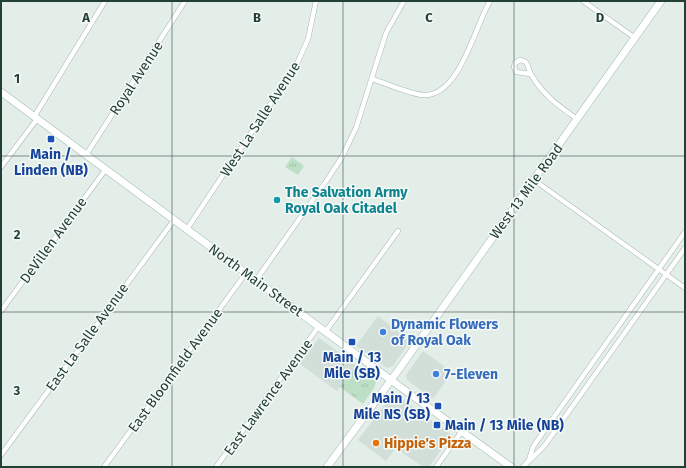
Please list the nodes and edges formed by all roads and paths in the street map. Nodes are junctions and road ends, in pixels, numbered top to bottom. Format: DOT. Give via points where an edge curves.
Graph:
graph roads {
  1 [pos="105,1"];
  2 [pos="186,1"];
  3 [pos="316,1"];
  4 [pos="404,1"];
  5 [pos="490,1"];
  6 [pos="583,1"];
  7 [pos="661,1"];
  8 [pos="635,38"];
  9 [pos="530,74"];
  10 [pos="372,78"];
  11 [pos="1,92"];
  12 [pos="36,118"];
  13 [pos="577,119"];
  14 [pos="86,155"];
  15 [pos="1,168"];
  16 [pos="106,169"];
  17 [pos="534,180"];
  18 [pos="174,220"];
  19 [pos="187,229"];
  20 [pos="398,231"];
  21 [pos="685,232"];
  22 [pos="685,248"];
  23 [pos="659,269"];
  24 [pos="246,273"];
  25 [pos="666,274"];
  26 [pos="256,280"];
  27 [pos="685,288"];
  28 [pos="1,311"];
  29 [pos="319,326"];
  30 [pos="326,331"];
  31 [pos="594,360"];
  32 [pos="601,366"];
  33 [pos="391,380"];
  34 [pos="462,432"];
  35 [pos="1,455"];
  36 [pos="529,460"];
  37 [pos="104,467"];
  38 [pos="216,467"];
  39 [pos="327,467"];
  40 [pos="436,467"];
  41 [pos="511,467"];
  42 [pos="524,467"];
  1 -- 12 [label="street"];
  2 -- 14 [label="street, Royal Avenue"];
  3 -- 19 [label="street, West La Salle Avenue" via="308,39 298,64"];
  4 -- 10 [label="street" via="386,33"];
  5 -- 10 [label="street" via="453,78 444,88 432,94 420,94"];
  6 -- 8 [label="street"];
  7 -- 8 [label="main road, West 13 Mile Road"];
  8 -- 13 [label="main road, West 13 Mile Road"];
  9 -- 13 [label="street" via="550,99"];
  10 -- 26 [label="street" via="356,128 342,157"];
  11 -- 12 [label="main road, North Main Street"];
  12 -- 14 [label="main road, North Main Street"];
  12 -- 15 [label="street"];
  13 -- 17 [label="main road, West 13 Mile Road"];
  14 -- 16 [label="main road, North Main Street"];
  16 -- 18 [label="main road, North Main Street"];
  16 -- 28 [label="street, DeVillen Avenue"];
  17 -- 23 [label="street"];
  17 -- 33 [label="main road, West 13 Mile Road"];
  18 -- 19 [label="main road, North Main Street"];
  18 -- 35 [label="street, East La Salle Avenue"];
  19 -- 24 [label="main road, North Main Street"];
  20 -- 30 [label="street"];
  21 -- 23 [label="street"];
  22 -- 25 [label="street"];
  23 -- 25 [label="street"];
  23 -- 31 [label="street"];
  24 -- 26 [label="main road, North Main Street"];
  24 -- 37 [label="street, East Bloomfield Avenue"];
  25 -- 27 [label="street"];
  25 -- 32 [label="street"];
  26 -- 29 [label="main road, North Main Street"];
  29 -- 30 [label="main road, North Main Street"];
  29 -- 38 [label="street, East Lawrence Avenue"];
  30 -- 33 [label="main road, North Main Street"];
  31 -- 32 [label="street"];
  31 -- 36 [label="street" via="533,447"];
  32 -- 36 [label="street" via="545,445"];
  33 -- 34 [label="main road, North Main Street"];
  33 -- 39 [label="main road, West 13 Mile Road"];
  34 -- 40 [label="street"];
  34 -- 41 [label="main road, North Main Street"];
  36 -- 42 [label="street"];
}
